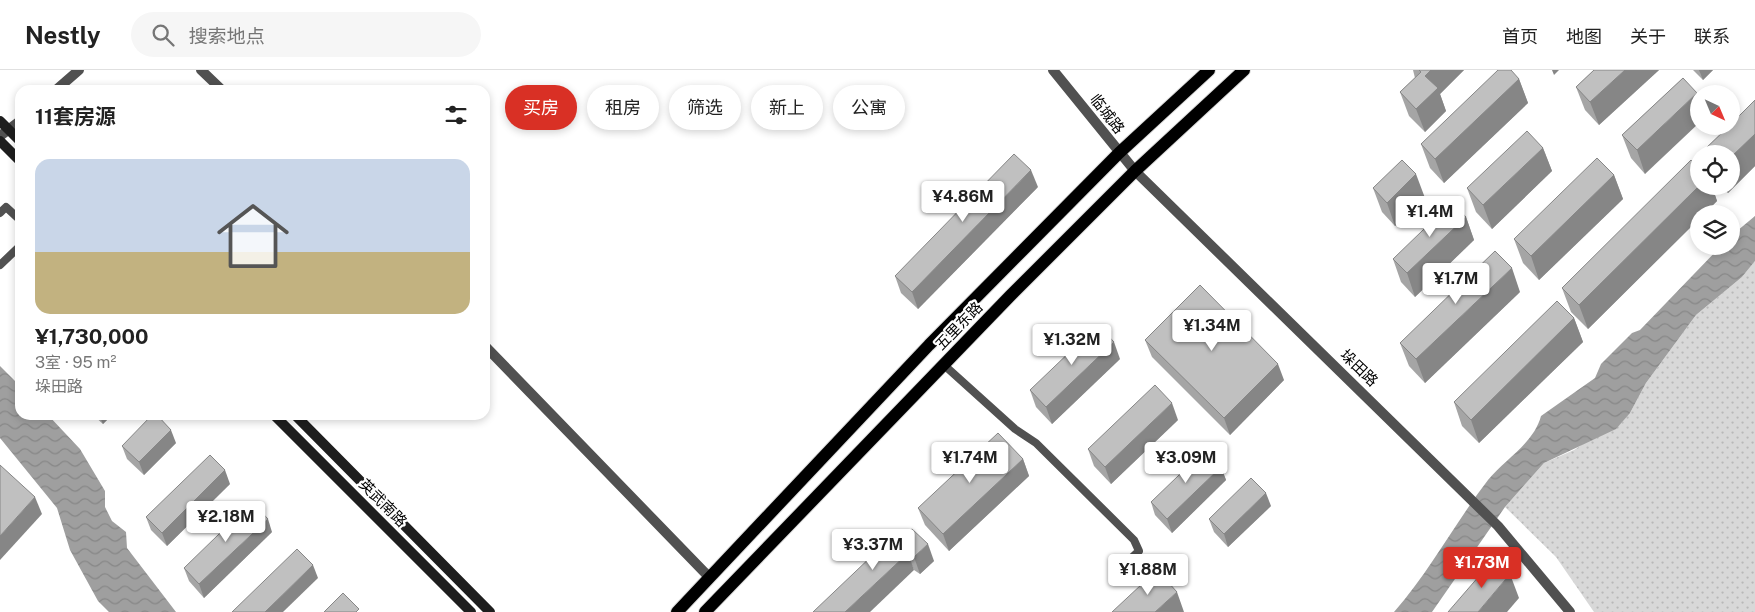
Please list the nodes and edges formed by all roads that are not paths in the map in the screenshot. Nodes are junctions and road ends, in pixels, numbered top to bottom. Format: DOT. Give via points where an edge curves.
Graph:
graph roads {
  1 [pos="79,70"];
  2 [pos="201,70"];
  3 [pos="1053,70"];
  4 [pos="1209,70"];
  5 [pos="1244,70"];
  6 [pos="62,85"];
  7 [pos="217,85"];
  8 [pos="0,121"];
  9 [pos="15,125"];
  10 [pos="4,133"];
  11 [pos="0,141"];
  12 [pos="1119,153"];
  13 [pos="15,156"];
  14 [pos="1135,171"];
  15 [pos="0,213"];
  16 [pos="15,215"];
  17 [pos="15,251"];
  18 [pos="0,265"];
  19 [pos="490,351"];
  20 [pos="944,364"];
  21 [pos="279,420"];
  22 [pos="300,420"];
  23 [pos="1125,564"];
  24 [pos="709,577"];
  25 [pos="471,612"];
  26 [pos="490,612"];
  27 [pos="677,612"];
  28 [pos="705,612"];
  29 [pos="1570,612"];
  1 -- 6 [label="street"];
  2 -- 7 [label="street"];
  3 -- 12 [label="street, 临城路"];
  4 -- 12 [label="main road, 五里东路"];
  5 -- 14 [label="main road, 五里东路"];
  8 -- 10 [label="main road"];
  9 -- 10 [label="street"];
  11 -- 13 [label="main road"];
  12 -- 14 [label="street, 垛田路"];
  12 -- 24 [label="main road, 五里东路" via="929,345"];
  14 -- 20 [label="main road, 五里东路"];
  14 -- 29 [label="street, 垛田路" via="1498,526"];
  15 -- 16 [label="lane" via="6,207"];
  17 -- 18 [label="lane"];
  19 -- 24 [label="street"];
  20 -- 23 [label="lane" via="1014,429 1036,443 1134,540 1139,551"];
  20 -- 28 [label="main road, 五里东路"];
  21 -- 25 [label="main road, 英武南路"];
  22 -- 26 [label="main road, 英武南路"];
  24 -- 27 [label="main road, 五里东路"];
}
